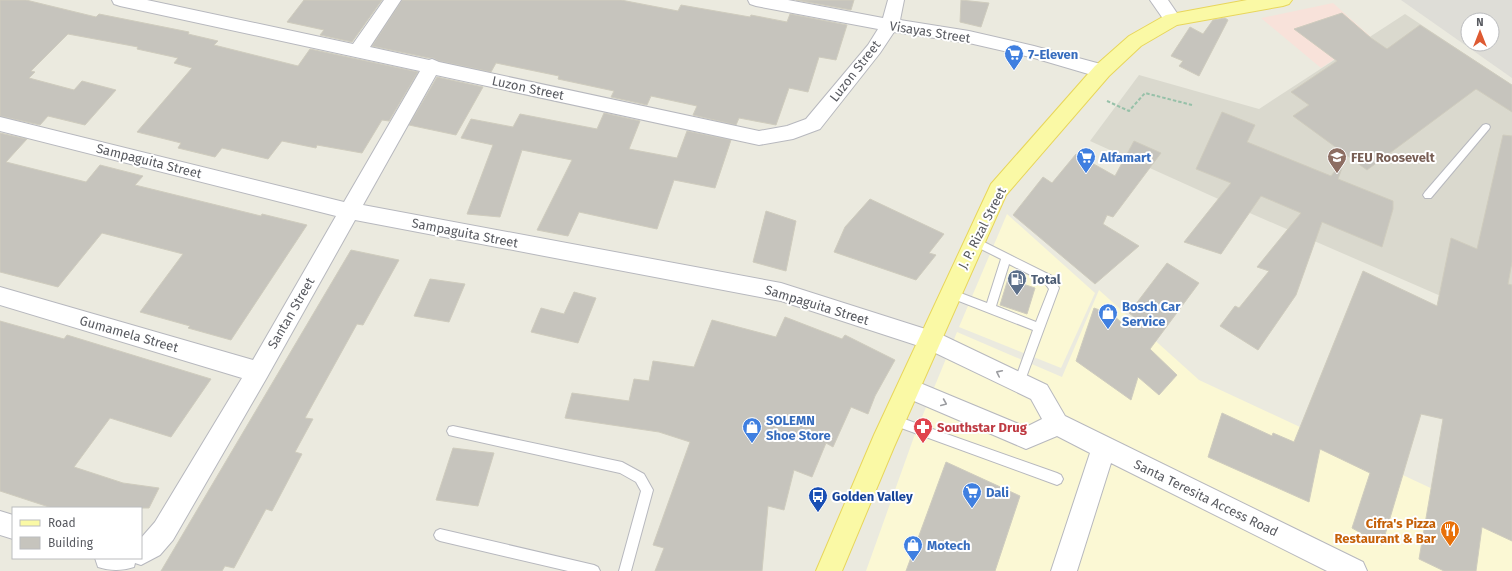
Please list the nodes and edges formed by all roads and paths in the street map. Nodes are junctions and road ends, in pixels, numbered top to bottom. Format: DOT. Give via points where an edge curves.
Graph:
graph roads {
  1 [pos="120,0"];
  2 [pos="393,0"];
  3 [pos="756,0"];
  4 [pos="896,0"];
  5 [pos="1159,0"];
  6 [pos="1283,0"];
  7 [pos="1172,19"];
  8 [pos="890,25"];
  9 [pos="358,51"];
  10 [pos="432,66"];
  11 [pos="1102,71"];
  12 [pos="1192,105"];
  13 [pos="1125,109"];
  14 [pos="0,124"];
  15 [pos="1486,127"];
  16 [pos="1428,195"];
  17 [pos="349,211"];
  18 [pos="974,241"];
  19 [pos="1006,258"];
  20 [pos="950,293"];
  21 [pos="0,296"];
  22 [pos="990,309"];
  23 [pos="1039,328"];
  24 [pos="930,340"];
  25 [pos="258,372"];
  26 [pos="1019,383"];
  27 [pos="908,388"];
  28 [pos="893,420"];
  29 [pos="1057,424"];
  30 [pos="453,431"];
  31 [pos="1104,447"];
  32 [pos="1057,479"];
  33 [pos="0,523"];
  34 [pos="12,527"];
  35 [pos="440,535"];
  36 [pos="142,552"];
  37 [pos="132,559"];
  38 [pos="125,571"];
  39 [pos="594,571"];
  40 [pos="624,571"];
  41 [pos="829,571"];
  42 [pos="1064,571"];
  43 [pos="1354,571"];
  1 -- 9 [label="street, Luzon Street"];
  2 -- 9 [label="street"];
  3 -- 8 [label="street, Visayas Street"];
  4 -- 8 [label="street"];
  5 -- 7 [label="street"];
  6 -- 7 [label="main road, J. P. Rizal Street"];
  7 -- 11 [label="main road, J. P. Rizal Street" via="1135,41"];
  8 -- 10 [label="street, Luzon Street" via="874,49 813,124 801,131 759,138"];
  8 -- 11 [label="street, Visayas Street" via="969,37"];
  9 -- 10 [label="street, Luzon Street"];
  10 -- 17 [label="street, Santan Street"];
  11 -- 18 [label="main road, J. P. Rizal Street" via="998,190"];
  12 -- 13 [label="path" via="1145,93 1129,111"];
  14 -- 17 [label="street, Sampaguita Street"];
  15 -- 16 [label="lane"];
  17 -- 24 [label="street, Sampaguita Street" via="781,292"];
  17 -- 25 [label="street, Santan Street"];
  18 -- 19 [label="lane"];
  18 -- 20 [label="main road, J. P. Rizal Street"];
  19 -- 22 [label="lane"];
  19 -- 23 [label="lane" via="1053,284 1054,288"];
  20 -- 22 [label="lane"];
  20 -- 24 [label="main road, J. P. Rizal Street"];
  21 -- 25 [label="street, Gumamela Street"];
  22 -- 23 [label="lane"];
  23 -- 26 [label="lane"];
  26 -- 24 [label="street, one-way"];
  24 -- 27 [label="main road, J. P. Rizal Street"];
  25 -- 36 [label="street, Santan Street" via="164,531 152,546"];
  26 -- 29 [label="street" via="1039,392"];
  27 -- 28 [label="main road, J. P. Rizal Street"];
  27 -- 29 [label="street, one-way" via="1026,438"];
  28 -- 32 [label="lane"];
  28 -- 41 [label="main road, J. P. Rizal Street"];
  29 -- 31 [label="street, Santa Teresita Access Road"];
  30 -- 40 [label="lane" via="622,468 640,478 647,490"];
  31 -- 42 [label="street"];
  31 -- 43 [label="street, Santa Teresita Access Road"];
  33 -- 34 [label="street"];
  35 -- 39 [label="lane"];
  37 -- 38 [label="street"];
}
